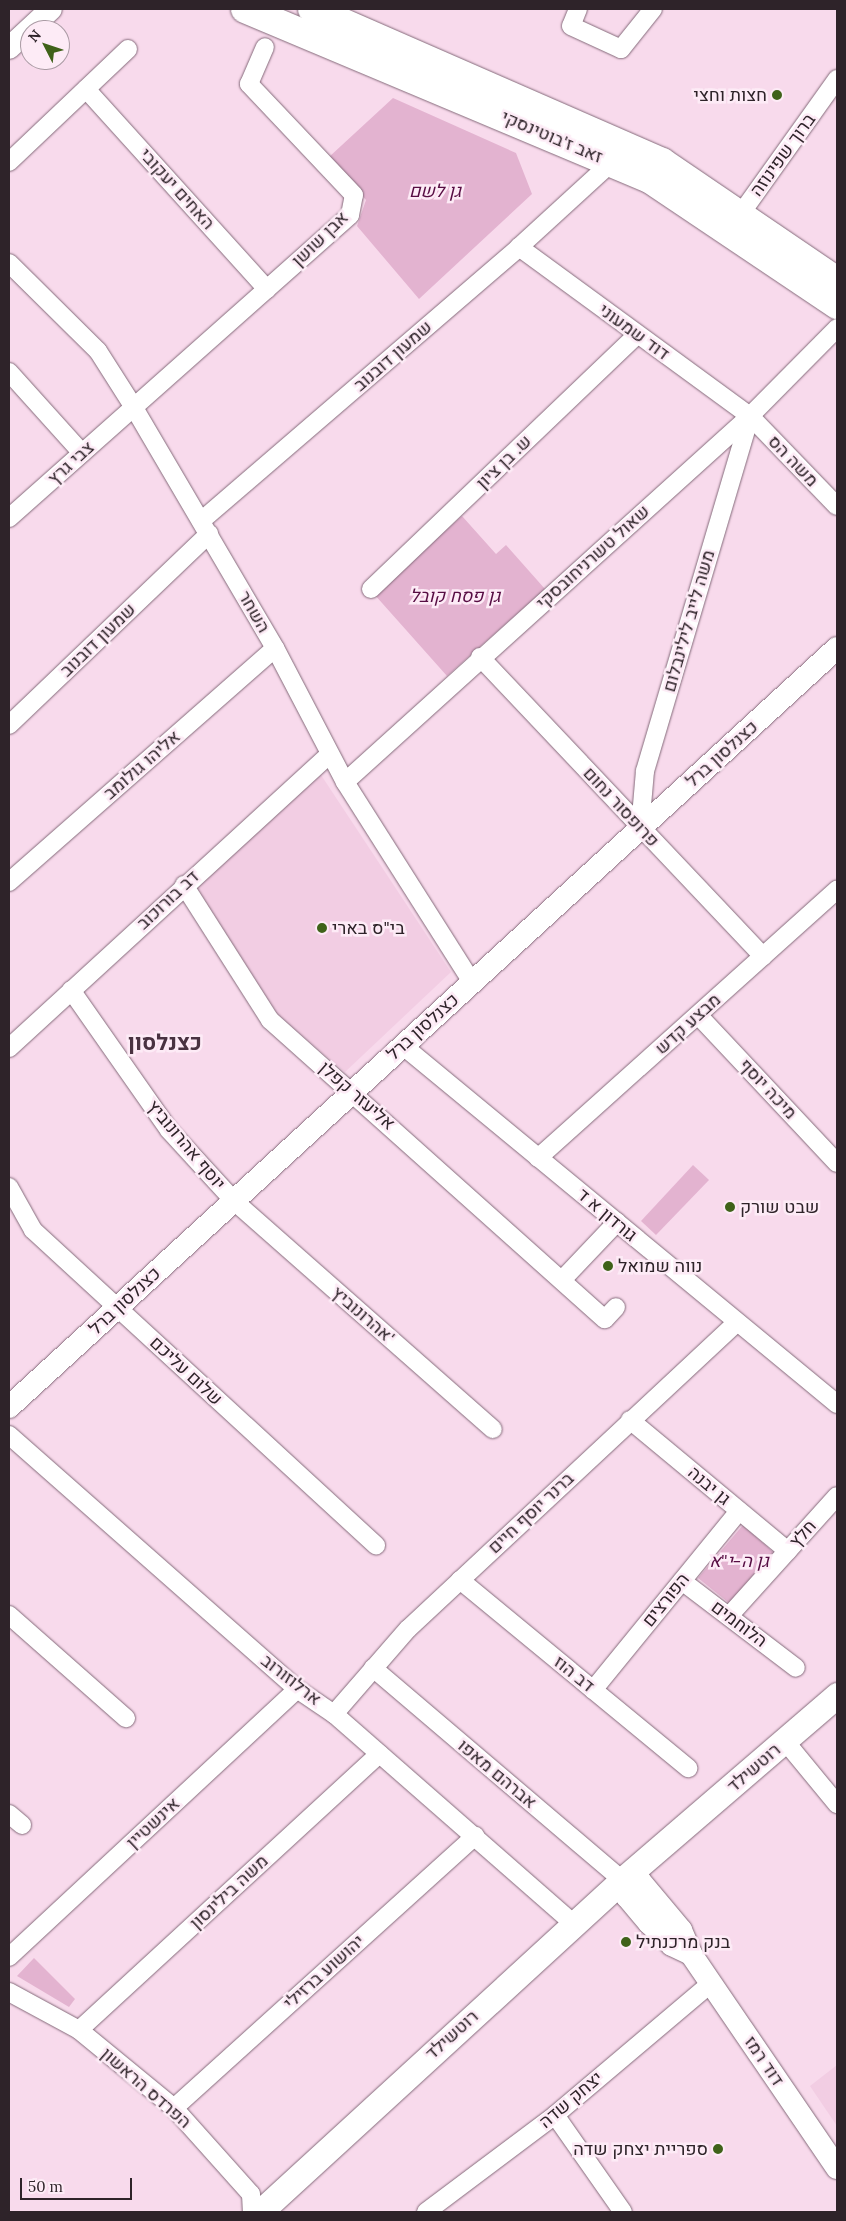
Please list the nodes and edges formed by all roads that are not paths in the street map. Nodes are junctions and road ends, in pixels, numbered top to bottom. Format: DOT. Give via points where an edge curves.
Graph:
graph roads {
  1 [pos="28,9"];
  2 [pos="51,9"];
  3 [pos="245,9"];
  4 [pos="310,9"];
  5 [pos="578,9"];
  6 [pos="653,9"];
  7 [pos="9,27"];
  8 [pos="314,37"];
  9 [pos="265,47"];
  10 [pos="9,48"];
  11 [pos="128,49"];
  12 [pos="837,79"];
  13 [pos="86,89"];
  14 [pos="571,144"];
  15 [pos="9,162"];
  16 [pos="612,162"];
  17 [pos="580,188"];
  18 [pos="734,223"];
  19 [pos="519,247"];
  20 [pos="9,263"];
  21 [pos="837,281"];
  22 [pos="267,289"];
  23 [pos="837,305"];
  24 [pos="837,328"];
  25 [pos="637,335"];
  26 [pos="9,372"];
  27 [pos="133,406"];
  28 [pos="750,416"];
  29 [pos="82,453"];
  30 [pos="837,506"];
  31 [pos="9,518"];
  32 [pos="205,528"];
  33 [pos="372,589"];
  34 [pos="275,648"];
  35 [pos="837,648"];
  36 [pos="480,657"];
  37 [pos="9,725"];
  38 [pos="330,754"];
  39 [pos="645,771"];
  40 [pos="345,782"];
  41 [pos="671,800"];
  42 [pos="640,828"];
  43 [pos="9,882"];
  44 [pos="184,885"];
  45 [pos="837,890"];
  46 [pos="763,956"];
  47 [pos="472,982"];
  48 [pos="71,990"];
  49 [pos="698,1015"];
  50 [pos="402,1045"];
  51 [pos="9,1048"];
  52 [pos="353,1091"];
  53 [pos="834,1154"];
  54 [pos="538,1158"];
  55 [pos="9,1187"];
  56 [pos="234,1200"];
  57 [pos="617,1222"];
  58 [pos="562,1280"];
  59 [pos="616,1307"];
  60 [pos="118,1308"];
  61 [pos="737,1322"];
  62 [pos="837,1403"];
  63 [pos="9,1407"];
  64 [pos="630,1420"];
  65 [pos="493,1429"];
  66 [pos="9,1436"];
  67 [pos="837,1496"];
  68 [pos="739,1511"];
  69 [pos="376,1545"];
  70 [pos="788,1551"];
  71 [pos="460,1580"];
  72 [pos="682,1581"];
  73 [pos="9,1615"];
  74 [pos="729,1616"];
  75 [pos="373,1668"];
  76 [pos="796,1668"];
  77 [pos="297,1689"];
  78 [pos="593,1690"];
  79 [pos="837,1695"];
  80 [pos="334,1714"];
  81 [pos="126,1718"];
  82 [pos="786,1741"];
  83 [pos="379,1754"];
  84 [pos="688,1768"];
  85 [pos="837,1804"];
  86 [pos="475,1836"];
  87 [pos="634,1879"];
  88 [pos="574,1924"];
  89 [pos="9,1957"];
  90 [pos="711,1983"];
  91 [pos="9,1992"];
  92 [pos="79,2030"];
  93 [pos="174,2108"];
  94 [pos="555,2115"];
  95 [pos="837,2168"];
  96 [pos="252,2212"];
  97 [pos="260,2212"];
  98 [pos="286,2212"];
  99 [pos="426,2212"];
  100 [pos="623,2212"];
  1 -- 7 [label="street"];
  2 -- 10 [label="street"];
  3 -- 8 [label="main road, זאב ז'בוטינסקי"];
  4 -- 8 [label="street" via="308,25"];
  4 -- 18 [label="main road, זאב ז'בוטינסקי" via="662,162"];
  5 -- 6 [label="street" via="572,26 621,49"];
  8 -- 14 [label="main road, זאב ז'בוטינסקי"];
  9 -- 22 [label="street, אבן שושן" via="249,84 354,195 350,215"];
  11 -- 13 [label="street"];
  12 -- 18 [label="street, ברוך שפינוזה"];
  13 -- 15 [label="street"];
  13 -- 22 [label="street, האחים יעקובי"];
  14 -- 16 [label="main road, זאב ז'בוטינסקי"];
  14 -- 17 [label="street" via="580,156 584,171"];
  16 -- 17 [label="street, שמעון דובנוב"];
  16 -- 18 [label="main road, זאב ז'בוטינסקי"];
  17 -- 19 [label="street, שמעון דובנוב"];
  18 -- 21 [label="main road, זאב ז'בוטינסקי"];
  18 -- 23 [label="main road, זאב ז'בוטינסקי"];
  19 -- 25 [label="street, דוד שמעוני"];
  19 -- 32 [label="street, שמעון דובנוב"];
  20 -- 27 [label="street, השחר" via="98,351"];
  22 -- 27 [label="street, אבן שושן"];
  24 -- 28 [label="street, שאול טשרניחובסקי"];
  25 -- 28 [label="street, דוד שמעוני"];
  25 -- 33 [label="street, ש. בן ציון"];
  26 -- 29 [label="street"];
  27 -- 29 [label="street, צבי גרץ"];
  27 -- 32 [label="street, השחר"];
  28 -- 30 [label="street, משה הס"];
  28 -- 36 [label="street, שאול טשרניחובסקי"];
  28 -- 39 [label="street, משה לייב לילינבלום"];
  29 -- 31 [label="street, צבי גרץ"];
  32 -- 34 [label="street, השחר"];
  32 -- 37 [label="street, שמעון דובנוב"];
  34 -- 38 [label="street, השחר"];
  34 -- 43 [label="street, אליהו גולומב"];
  35 -- 41 [label="street, כצנלסון ברל"];
  36 -- 40 [label="street, שאול טשרניחובסקי"];
  36 -- 42 [label="street, פרופסור נחום"];
  38 -- 40 [label="street, השחר"];
  38 -- 44 [label="street, דב בורוכוב"];
  39 -- 41 [label="street" via="656,800 661,804"];
  39 -- 42 [label="street, משה לייב לילינבלום"];
  40 -- 47 [label="street, השחר"];
  41 -- 42 [label="street, כצנלסון ברל"];
  42 -- 46 [label="street, פרופסור נחום"];
  42 -- 47 [label="street, כצנלסון ברל"];
  44 -- 48 [label="street, דב בורוכוב"];
  44 -- 52 [label="street, אליעזר קפלן" via="270,1020"];
  45 -- 46 [label="street, מבצע קדש"];
  46 -- 49 [label="street, מבצע קדש"];
  47 -- 50 [label="street, כצנלסון ברל"];
  48 -- 51 [label="street, דב בורוכוב"];
  48 -- 56 [label="street, יוסף אהרונוביץ" via="169,1130"];
  49 -- 53 [label="street, מיכה יוסף"];
  49 -- 54 [label="street, מבצע קדש"];
  50 -- 52 [label="street, כצנלסון ברל"];
  50 -- 54 [label="street, גורדון א ד"];
  52 -- 56 [label="street, כצנלסון ברל"];
  52 -- 58 [label="street, אליעזר קפלן"];
  54 -- 57 [label="street, גורדון א ד"];
  55 -- 60 [label="street, שלום עליכם" via="33,1230"];
  56 -- 60 [label="street, כצנלסון ברל"];
  56 -- 65 [label="street, אהרונוביץ'"];
  57 -- 58 [label="street"];
  57 -- 61 [label="street, גורדון א ד"];
  58 -- 59 [label="street, אליעזר קפלן" via="604,1319"];
  60 -- 63 [label="street, כצנלסון ברל"];
  60 -- 69 [label="street, שלום עליכם"];
  61 -- 62 [label="street, גורדון א ד"];
  61 -- 64 [label="street, ברנר יוסף חיים"];
  64 -- 68 [label="street, גן יבנה"];
  64 -- 71 [label="street, ברנר יוסף חיים"];
  66 -- 77 [label="street, ארלוזורוב"];
  67 -- 70 [label="street, חלץ"];
  68 -- 70 [label="street, גן יבנה"];
  68 -- 72 [label="street, הפורצים"];
  70 -- 74 [label="street, חלץ"];
  71 -- 75 [label="street, ברנר יוסף חיים" via="408,1629"];
  71 -- 78 [label="street, דב הוז"];
  72 -- 74 [label="street, הלוחמים"];
  72 -- 78 [label="street, הפורצים"];
  73 -- 81 [label="street"];
  74 -- 76 [label="street, הלוחמים"];
  75 -- 80 [label="street, ברנר יוסף חיים"];
  75 -- 87 [label="street, אברהם מאפו"];
  77 -- 80 [label="street, ארלוזורוב"];
  77 -- 89 [label="street, אינשטיין"];
  78 -- 84 [label="street, דב הוז"];
  79 -- 82 [label="main road, רוטשילד"];
  80 -- 83 [label="street, ארלוזורוב"];
  82 -- 85 [label="street"];
  82 -- 87 [label="main road, רוטשילד"];
  83 -- 86 [label="street, ארלוזורוב"];
  83 -- 92 [label="street, משה בילינסון"];
  86 -- 88 [label="street, ארלוזורוב"];
  86 -- 93 [label="street, יהושוע ברזילי"];
  87 -- 88 [label="main road, רוטשילד"];
  87 -- 90 [label="street, דוד רמז" via="662,1938 690,1954"];
  87 -- 98 [label="main road, רוטשילד"];
  88 -- 97 [label="main road, רוטשילד"];
  90 -- 94 [label="street, יצחק שדה"];
  90 -- 95 [label="street, דוד רמז"];
  91 -- 92 [label="street, הפרדס הראשון"];
  92 -- 93 [label="street, הפרדס הראשון"];
  93 -- 96 [label="street, הפרדס הראשון" via="251,2194"];
  94 -- 99 [label="street, יצחק שדה"];
  94 -- 100 [label="street"];
}
